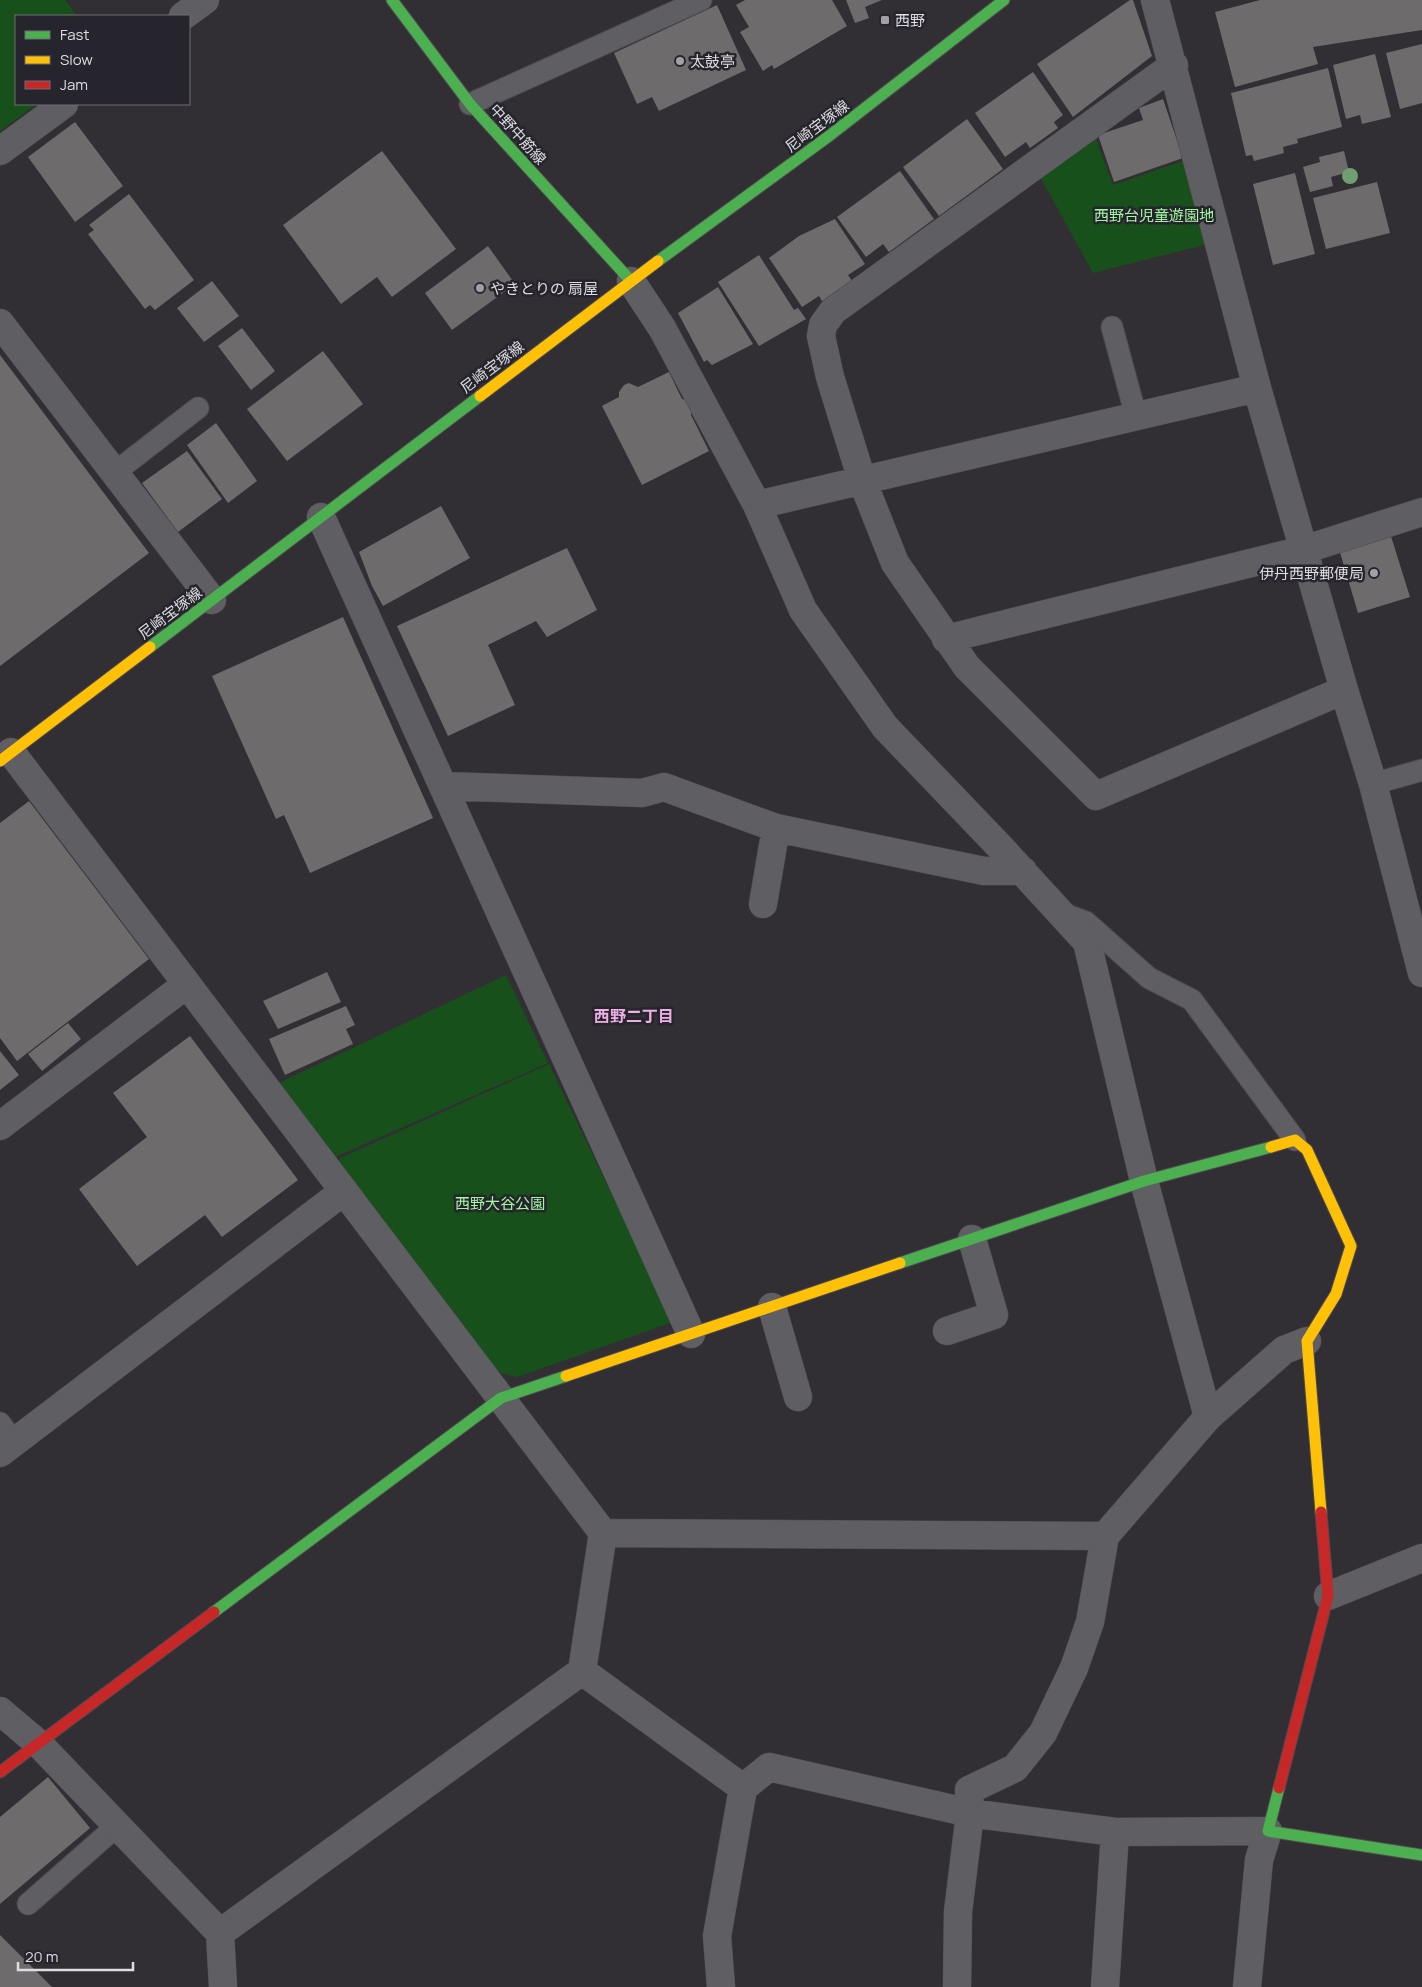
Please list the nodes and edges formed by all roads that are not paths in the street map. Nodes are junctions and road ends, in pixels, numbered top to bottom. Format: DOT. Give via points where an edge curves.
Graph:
graph roads {
  1 [pos="205,0"];
  2 [pos="392,0"];
  3 [pos="701,0"];
  4 [pos="1004,0"];
  5 [pos="1155,0"];
  6 [pos="184,15"];
  7 [pos="1174,65"];
  8 [pos="470,104"];
  9 [pos="63,105"];
  10 [pos="0,151"];
  11 [pos="631,281"];
  12 [pos="0,323"];
  13 [pos="1112,327"];
  14 [pos="1256,388"];
  15 [pos="198,408"];
  16 [pos="1136,416"];
  17 [pos="114,473"];
  18 [pos="862,480"];
  19 [pos="757,505"];
  20 [pos="1422,512"];
  21 [pos="321,517"];
  22 [pos="1303,550"];
  23 [pos="212,600"];
  24 [pos="946,638"];
  25 [pos="1344,690"];
  26 [pos="6,757"];
  27 [pos="1422,770"];
  28 [pos="1373,784"];
  29 [pos="444,786"];
  30 [pos="776,828"];
  31 [pos="1023,872"];
  32 [pos="763,904"];
  33 [pos="1060,913"];
  34 [pos="1422,973"];
  35 [pos="187,984"];
  36 [pos="0,1126"];
  37 [pos="1295,1140"];
  38 [pos="1144,1181"];
  39 [pos="344,1191"];
  40 [pos="972,1239"];
  41 [pos="772,1307"];
  42 [pos="948,1331"];
  43 [pos="691,1334"];
  44 [pos="1307,1341"];
  45 [pos="798,1397"];
  46 [pos="501,1398"];
  47 [pos="1208,1418"];
  48 [pos="5,1439"];
  49 [pos="603,1533"];
  50 [pos="1105,1536"];
  51 [pos="1422,1558"];
  52 [pos="1328,1596"];
  53 [pos="582,1671"];
  54 [pos="0,1711"];
  55 [pos="39,1744"];
  56 [pos="0,1772"];
  57 [pos="743,1788"];
  58 [pos="970,1813"];
  59 [pos="118,1825"];
  60 [pos="1268,1831"];
  61 [pos="1115,1832"];
  62 [pos="1422,1855"];
  63 [pos="28,1904"];
  64 [pos="220,1933"];
  65 [pos="223,1987"];
  66 [pos="721,1987"];
  67 [pos="957,1987"];
  68 [pos="1105,1987"];
  69 [pos="1247,1987"];
  1 -- 6 [label="street"];
  2 -- 8 [label="street, 中野中筋線"];
  3 -- 8 [label="lane"];
  4 -- 11 [label="street, 尼崎宝塚線" via="829,136"];
  5 -- 7 [label="street"];
  7 -- 14 [label="street"];
  7 -- 18 [label="street" via="832,311 821,336 830,377"];
  8 -- 11 [label="street, 中野中筋線"];
  9 -- 10 [label="street"];
  11 -- 19 [label="street" via="662,328"];
  11 -- 21 [label="street, 尼崎宝塚線"];
  12 -- 17 [label="street"];
  13 -- 16 [label="lane"];
  14 -- 16 [label="street"];
  14 -- 22 [label="street"];
  15 -- 17 [label="lane"];
  16 -- 18 [label="street"];
  17 -- 23 [label="street"];
  18 -- 19 [label="street"];
  18 -- 24 [label="street" via="896,563"];
  19 -- 31 [label="street" via="803,610 885,727"];
  20 -- 22 [label="street"];
  21 -- 23 [label="street, 尼崎宝塚線"];
  21 -- 29 [label="street"];
  22 -- 24 [label="street"];
  22 -- 25 [label="street"];
  23 -- 26 [label="street, 尼崎宝塚線"];
  24 -- 25 [label="street" via="967,667 1096,796"];
  25 -- 28 [label="street"];
  26 -- 35 [label="street"];
  27 -- 28 [label="lane"];
  28 -- 34 [label="street"];
  29 -- 30 [label="street" via="642,794 664,787"];
  29 -- 43 [label="street"];
  30 -- 31 [label="street" via="984,871"];
  30 -- 32 [label="street"];
  31 -- 33 [label="street"];
  33 -- 37 [label="lane" via="1086,922 1149,978 1192,1000"];
  33 -- 38 [label="street" via="1087,942"];
  35 -- 36 [label="street"];
  35 -- 39 [label="street"];
  37 -- 38 [label="street"];
  37 -- 44 [label="street" via="1307,1150 1351,1246 1336,1294"];
  38 -- 40 [label="street"];
  38 -- 47 [label="street"];
  39 -- 46 [label="street"];
  39 -- 48 [label="street"];
  40 -- 41 [label="street"];
  40 -- 42 [label="street" via="994,1315"];
  41 -- 43 [label="street"];
  41 -- 45 [label="street"];
  43 -- 46 [label="street"];
  44 -- 47 [label="street" via="1284,1350"];
  44 -- 52 [label="street"];
  46 -- 49 [label="street"];
  46 -- 55 [label="street"];
  47 -- 50 [label="street"];
  49 -- 50 [label="street"];
  49 -- 53 [label="street"];
  50 -- 58 [label="street" via="1090,1622 1074,1668 1043,1733 1015,1768 969,1790"];
  51 -- 52 [label="street"];
  52 -- 60 [label="street"];
  53 -- 57 [label="street"];
  53 -- 64 [label="street"];
  54 -- 55 [label="street"];
  55 -- 56 [label="street"];
  55 -- 59 [label="street"];
  57 -- 58 [label="street" via="769,1767"];
  57 -- 66 [label="street" via="717,1936"];
  58 -- 61 [label="street"];
  58 -- 67 [label="street" via="958,1912"];
  59 -- 63 [label="lane"];
  59 -- 64 [label="street"];
  60 -- 61 [label="street"];
  60 -- 62 [label="street"];
  60 -- 69 [label="street" via="1259,1860"];
  61 -- 68 [label="street"];
  64 -- 65 [label="street"];
}
